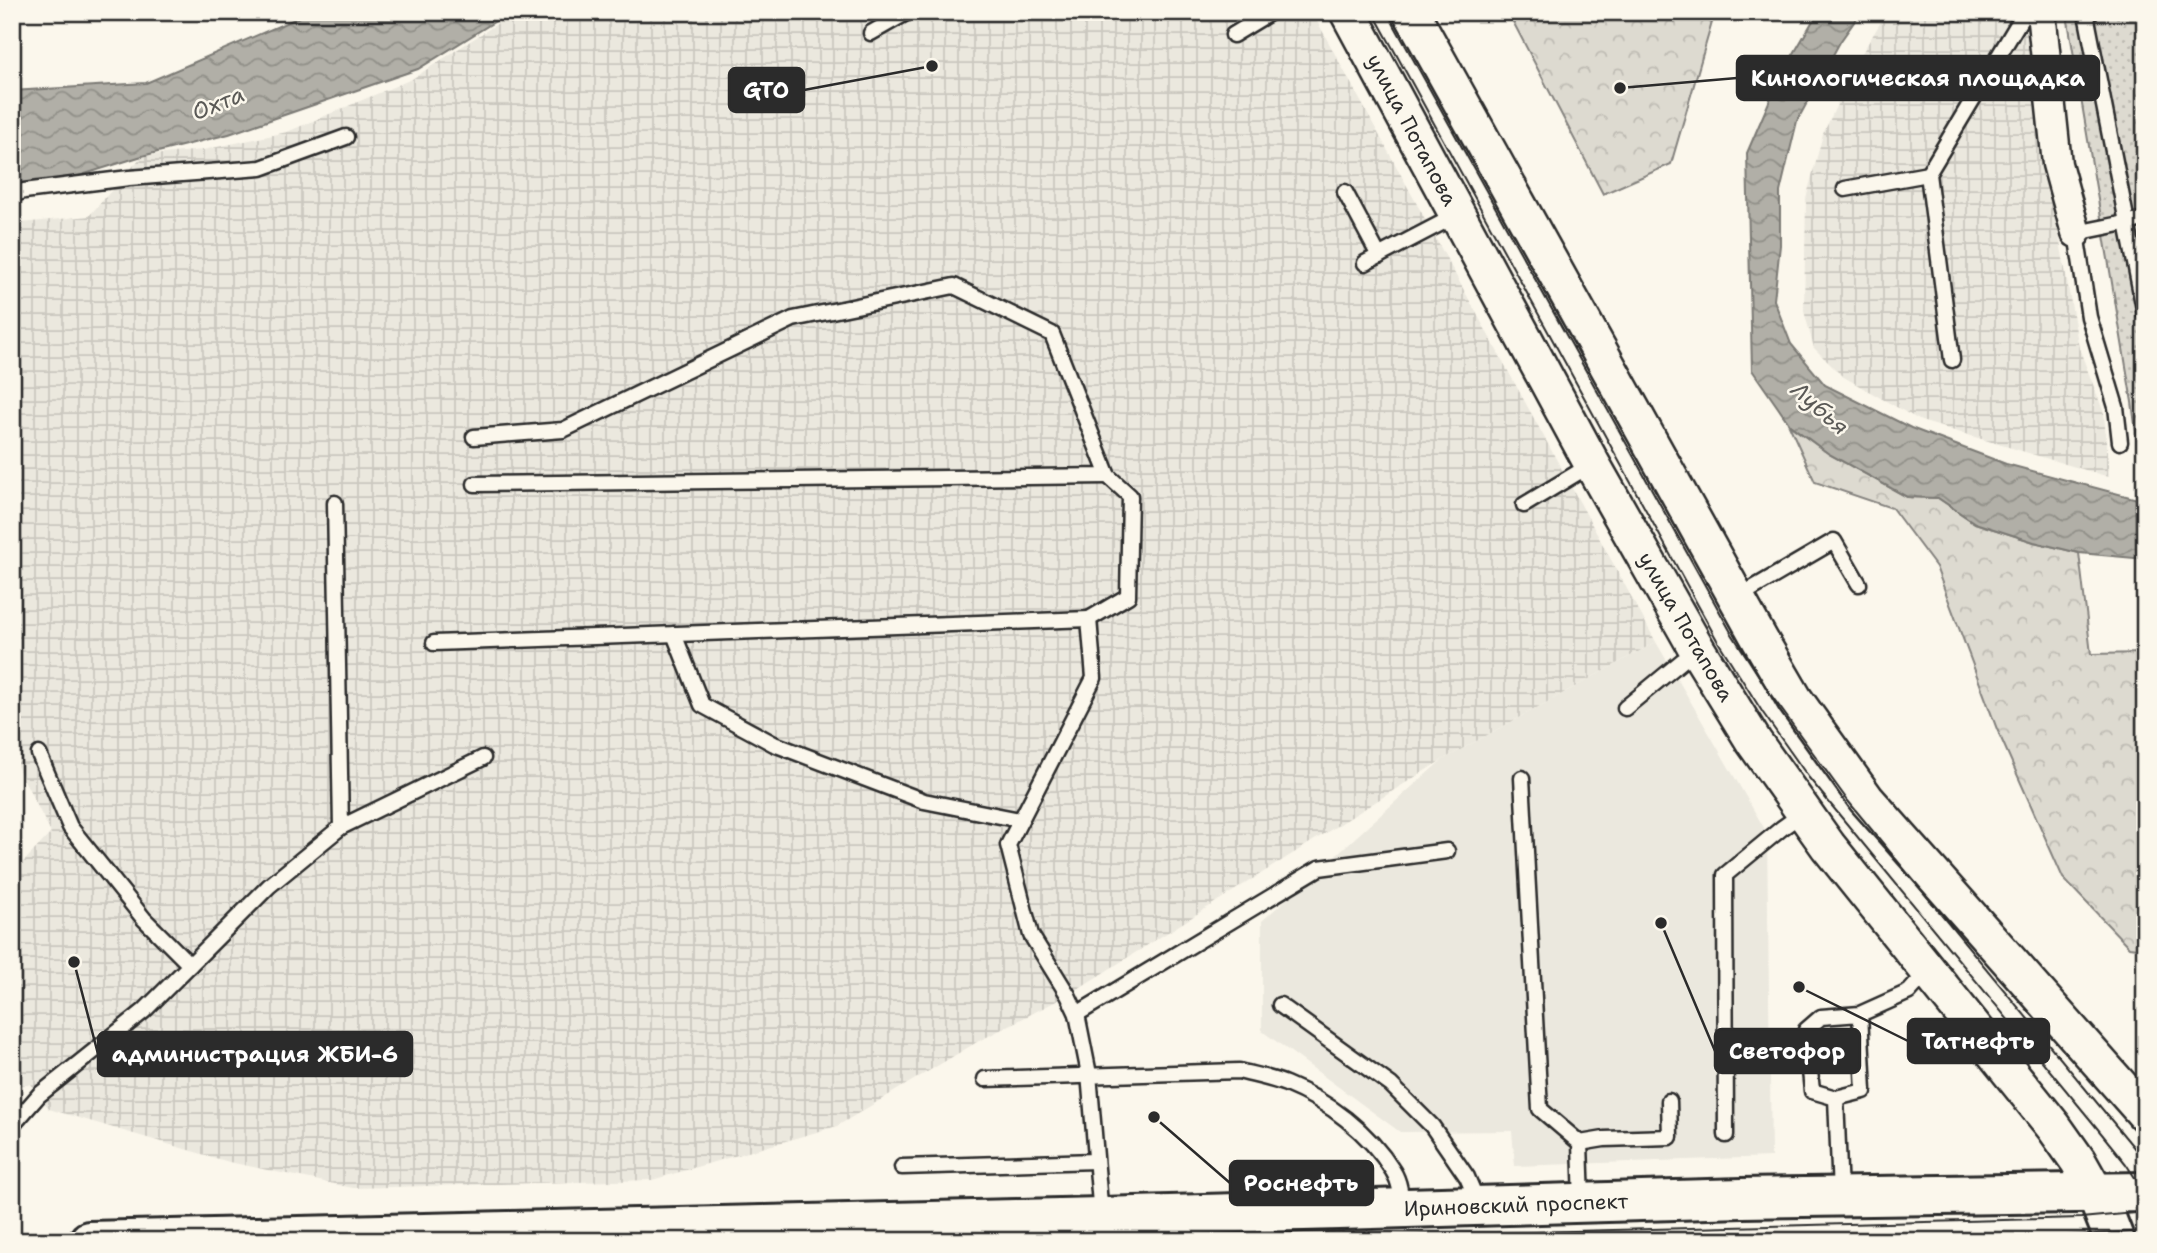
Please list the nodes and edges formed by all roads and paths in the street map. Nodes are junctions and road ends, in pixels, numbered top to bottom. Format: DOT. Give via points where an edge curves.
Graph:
graph roads {
  1 [pos="908,12"];
  2 [pos="1271,12"];
  3 [pos="1348,12"];
  4 [pos="2025,12"];
  5 [pos="2041,12"];
  6 [pos="2091,12"];
  7 [pos="1421,14"];
  8 [pos="871,33"];
  9 [pos="1233,36"];
  10 [pos="346,137"];
  11 [pos="1928,174"];
  12 [pos="1845,189"];
  13 [pos="1345,192"];
  14 [pos="12,195"];
  15 [pos="1457,215"];
  16 [pos="2145,219"];
  17 [pos="2128,222"];
  18 [pos="2090,230"];
  19 [pos="1380,256"];
  20 [pos="1366,263"];
  21 [pos="2145,314"];
  22 [pos="1952,360"];
  23 [pos="474,438"];
  24 [pos="2120,442"];
  25 [pos="1592,464"];
  26 [pos="1108,476"];
  27 [pos="475,484"];
  28 [pos="335,503"];
  29 [pos="1524,505"];
  30 [pos="1859,584"];
  31 [pos="1736,598"];
  32 [pos="1089,619"];
  33 [pos="674,634"];
  34 [pos="434,643"];
  35 [pos="1698,650"];
  36 [pos="1625,708"];
  37 [pos="39,754"];
  38 [pos="483,758"];
  39 [pos="1522,778"];
  40 [pos="1803,813"];
  41 [pos="1020,820"];
  42 [pos="341,827"];
  43 [pos="1447,851"];
  44 [pos="190,965"];
  45 [pos="1928,971"];
  46 [pos="1280,1005"];
  47 [pos="1077,1014"];
  48 [pos="1860,1014"];
  49 [pos="1089,1074"];
  50 [pos="985,1079"];
  51 [pos="1836,1098"];
  52 [pos="1669,1101"];
  53 [pos="2145,1114"];
  54 [pos="12,1126"];
  55 [pos="1726,1135"];
  56 [pos="1580,1143"];
  57 [pos="1096,1161"];
  58 [pos="902,1167"];
  59 [pos="2145,1192"];
  60 [pos="2096,1193"];
  61 [pos="1840,1197"];
  62 [pos="1582,1204"];
  63 [pos="1474,1207"];
  64 [pos="1402,1209"];
  65 [pos="1101,1217"];
  66 [pos="89,1241"];
  67 [pos="2115,1241"];
  1 -- 8 [label="lane"];
  2 -- 9 [label="lane"];
  3 -- 15 [label="street, улица Потапова"];
  4 -- 11 [label="lane"];
  5 -- 18 [label="street" via="2057,164"];
  6 -- 17 [label="lane" via="2087,19"];
  7 -- 31 [label="street"];
  10 -- 14 [label="lane" via="261,168 129,178"];
  11 -- 12 [label="lane"];
  11 -- 22 [label="lane"];
  13 -- 19 [label="lane"];
  15 -- 19 [label="lane"];
  15 -- 25 [label="street, улица Потапова"];
  16 -- 17 [label="lane"];
  17 -- 18 [label="lane"];
  17 -- 21 [label="lane"];
  18 -- 24 [label="lane" via="2089,317 2116,407"];
  19 -- 20 [label="lane"];
  23 -- 26 [label="lane" via="563,430 793,319 954,286 1052,334"];
  25 -- 29 [label="lane"];
  25 -- 35 [label="street, улица Потапова"];
  26 -- 27 [label="lane"];
  26 -- 32 [label="lane" via="1130,496 1128,596"];
  28 -- 42 [label="lane"];
  30 -- 31 [label="lane" via="1834,541"];
  31 -- 53 [label="street" via="1795,700 1866,799"];
  32 -- 33 [label="lane"];
  32 -- 41 [label="lane" via="1094,678"];
  33 -- 34 [label="lane"];
  33 -- 41 [label="lane" via="702,705 762,738 924,801"];
  35 -- 36 [label="lane"];
  35 -- 40 [label="street, улица Потапова"];
  37 -- 44 [label="lane" via="70,827 144,919"];
  38 -- 42 [label="lane"];
  39 -- 56 [label="lane" via="1540,1110"];
  40 -- 45 [label="street, улица Потапова"];
  40 -- 55 [label="lane" via="1725,875"];
  41 -- 47 [label="lane" via="1008,845 1031,935"];
  42 -- 44 [label="lane" via="269,886"];
  43 -- 47 [label="lane" via="1319,868"];
  44 -- 54 [label="lane" via="144,1012 39,1095"];
  45 -- 48 [label="lane" via="1909,992"];
  45 -- 60 [label="street, улица Потапова" via="2054,1127"];
  46 -- 63 [label="lane" via="1391,1085 1432,1126 1467,1177"];
  47 -- 49 [label="lane"];
  48 -- 51 [label="lane" via="1864,1091"];
  48 -- 51 [label="lane" via="1821,1017 1805,1030 1812,1091"];
  49 -- 50 [label="lane"];
  49 -- 57 [label="lane"];
  49 -- 64 [label="lane" via="1239,1071 1287,1084 1329,1105 1369,1140 1394,1172"];
  51 -- 61 [label="lane"];
  52 -- 56 [label="lane" via="1670,1137"];
  56 -- 62 [label="lane"];
  57 -- 58 [label="lane"];
  57 -- 65 [label="lane"];
  59 -- 60 [label="main road, Ириновский проспект"];
  60 -- 61 [label="main road, Ириновский проспект"];
  60 -- 67 [label="main road"];
  61 -- 62 [label="main road, Ириновский проспект"];
  62 -- 63 [label="main road, Ириновский проспект"];
  63 -- 64 [label="main road, Ириновский проспект"];
  64 -- 65 [label="main road, Ириновский проспект"];
  65 -- 66 [label="main road, Ириновский проспект"];
}
